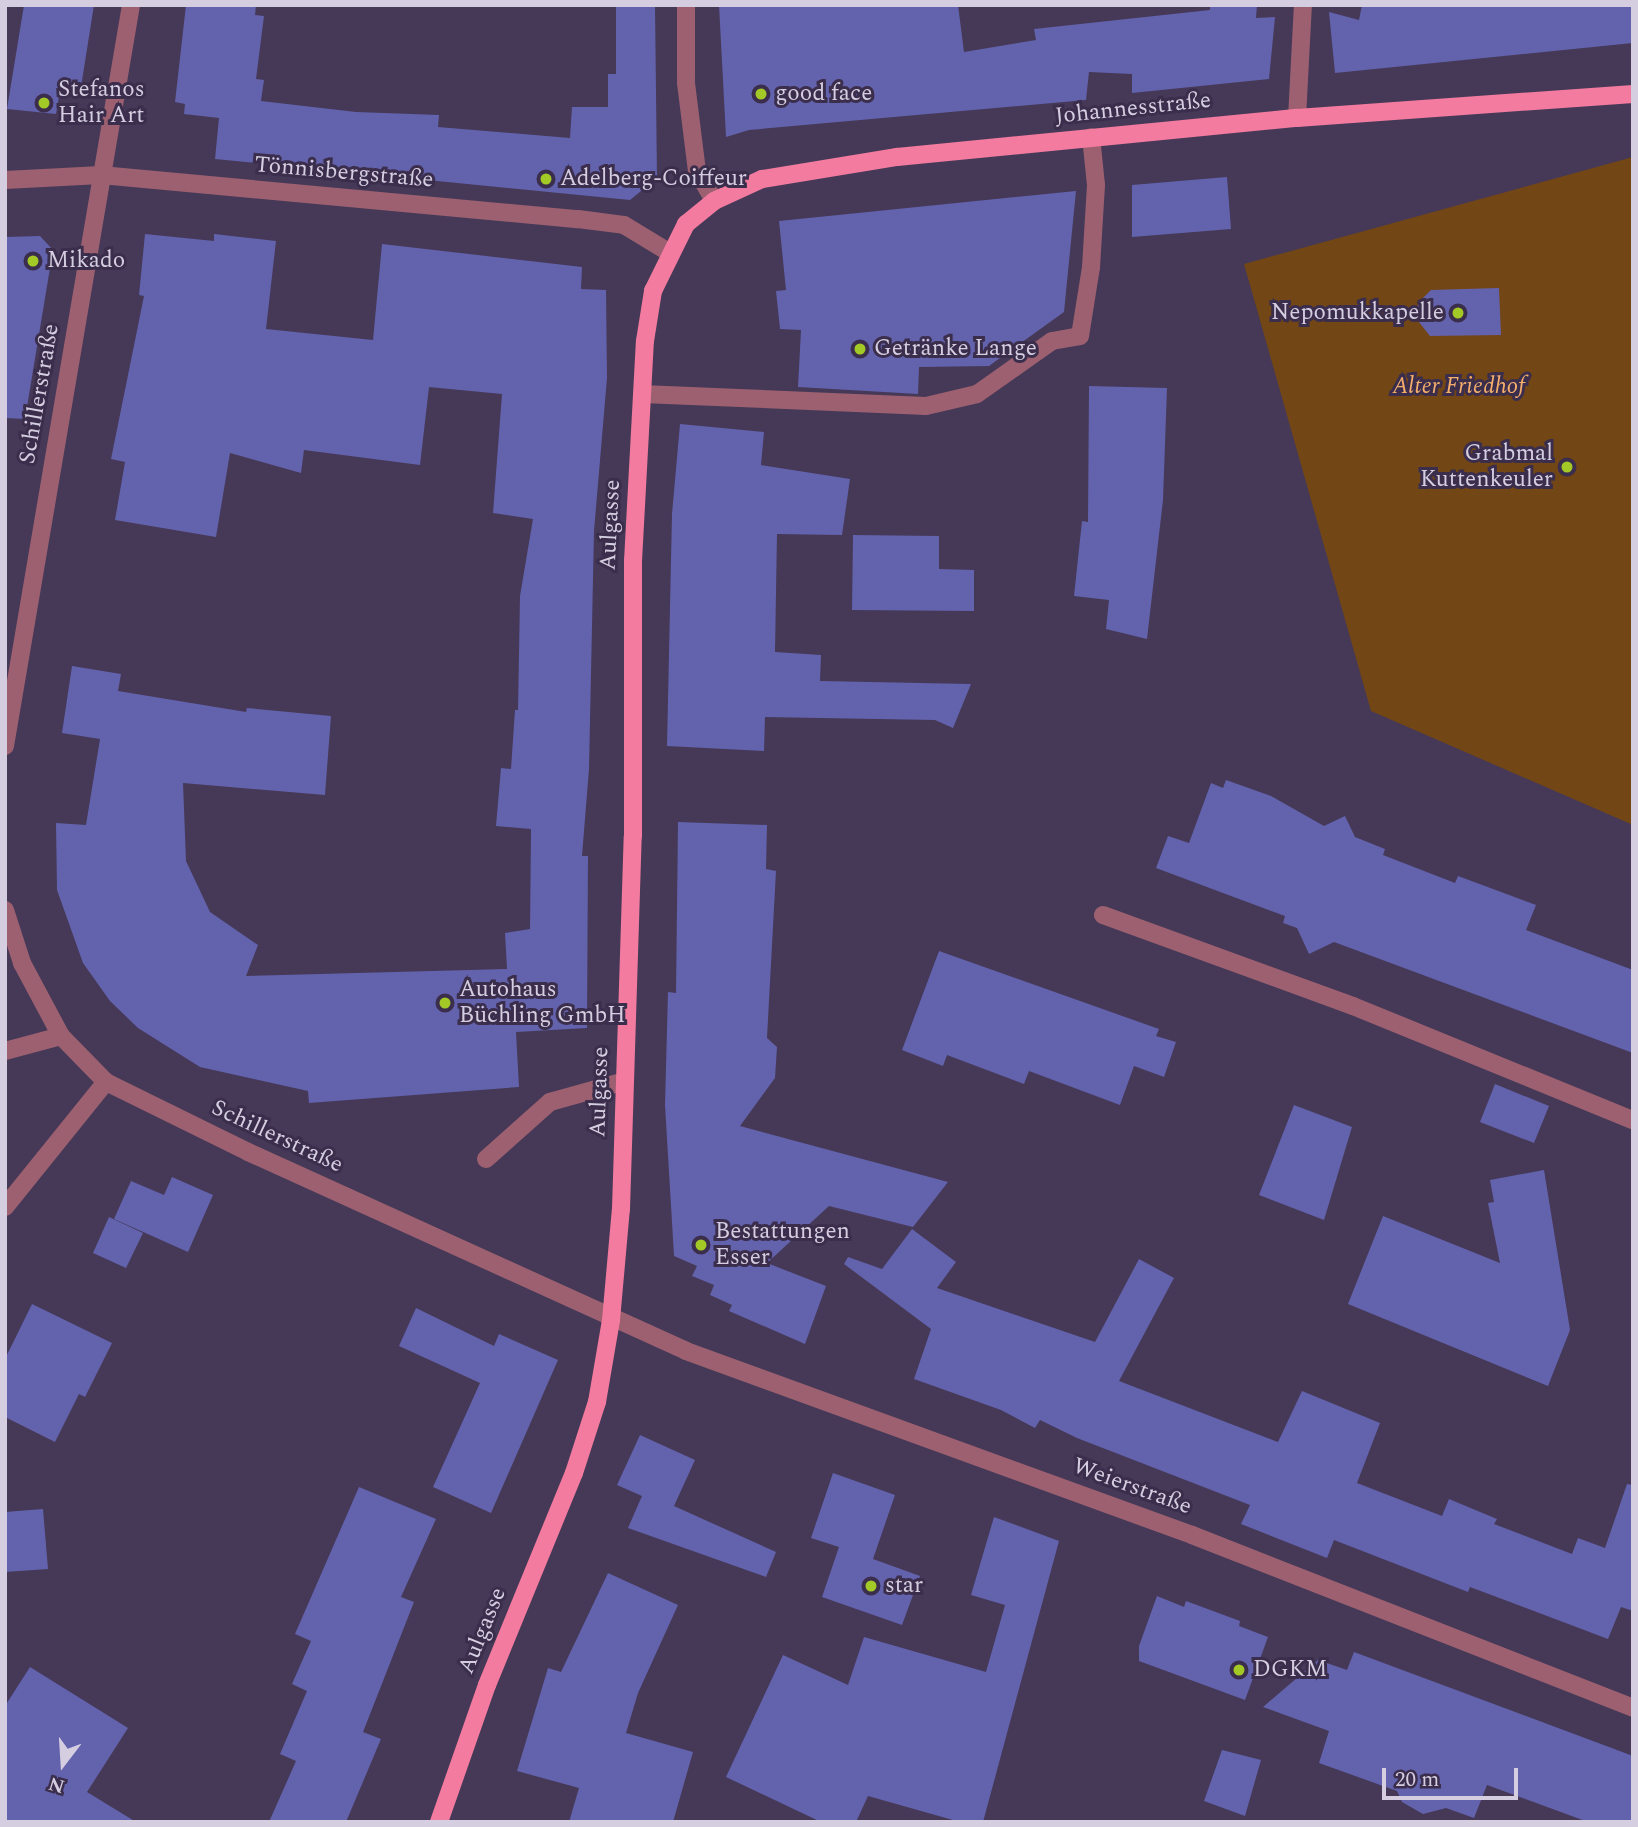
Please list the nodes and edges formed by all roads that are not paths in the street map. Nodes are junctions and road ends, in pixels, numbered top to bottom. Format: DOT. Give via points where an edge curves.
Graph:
graph roads {
  1 [pos="131,5"];
  2 [pos="686,5"];
  3 [pos="1303,5"];
  4 [pos="1633,94"];
  5 [pos="1297,118"];
  6 [pos="1091,138"];
  7 [pos="101,175"];
  8 [pos="5,180"];
  9 [pos="714,201"];
  10 [pos="670,253"];
  11 [pos="642,394"];
  12 [pos="5,746"];
  13 [pos="5,910"];
  14 [pos="1102,915"];
  15 [pos="61,1036"];
  16 [pos="5,1051"];
  17 [pos="625,1081"];
  18 [pos="106,1082"];
  19 [pos="1633,1120"];
  20 [pos="486,1159"];
  21 [pos="6,1203"];
  22 [pos="611,1320"];
  23 [pos="1633,1708"];
  24 [pos="439,1822"];
  1 -- 7 [label="street, Schillerstraße"];
  2 -- 9 [label="street" via="686,83 697,171"];
  3 -- 5 [label="street"];
  4 -- 5 [label="main road, Johannesstraße"];
  5 -- 6 [label="main road, Johannesstraße"];
  6 -- 9 [label="main road, Johannesstraße" via="897,158 762,179"];
  6 -- 11 [label="street" via="1096,185 1080,336 1052,341 977,394 926,406"];
  7 -- 8 [label="street, Tönnisbergstraße"];
  7 -- 10 [label="street, Tönnisbergstraße" via="624,225"];
  7 -- 12 [label="street, Schillerstraße"];
  9 -- 10 [label="main road, Johannesstraße" via="687,224"];
  10 -- 11 [label="main road, Aulgasse" via="653,291"];
  11 -- 17 [label="main road, Aulgasse" via="633,561 633,836"];
  13 -- 15 [label="street, Schillerstraße" via="22,962"];
  14 -- 19 [label="street" via="1353,1006"];
  15 -- 16 [label="street"];
  15 -- 18 [label="street, Schillerstraße"];
  17 -- 20 [label="street" via="550,1102"];
  17 -- 22 [label="main road, Aulgasse"];
  18 -- 21 [label="street"];
  18 -- 22 [label="street, Schillerstraße"];
  22 -- 23 [label="street, Weierstraße" via="1192,1535"];
  22 -- 24 [label="main road, Aulgasse" via="597,1402 574,1473 487,1685"];
}
